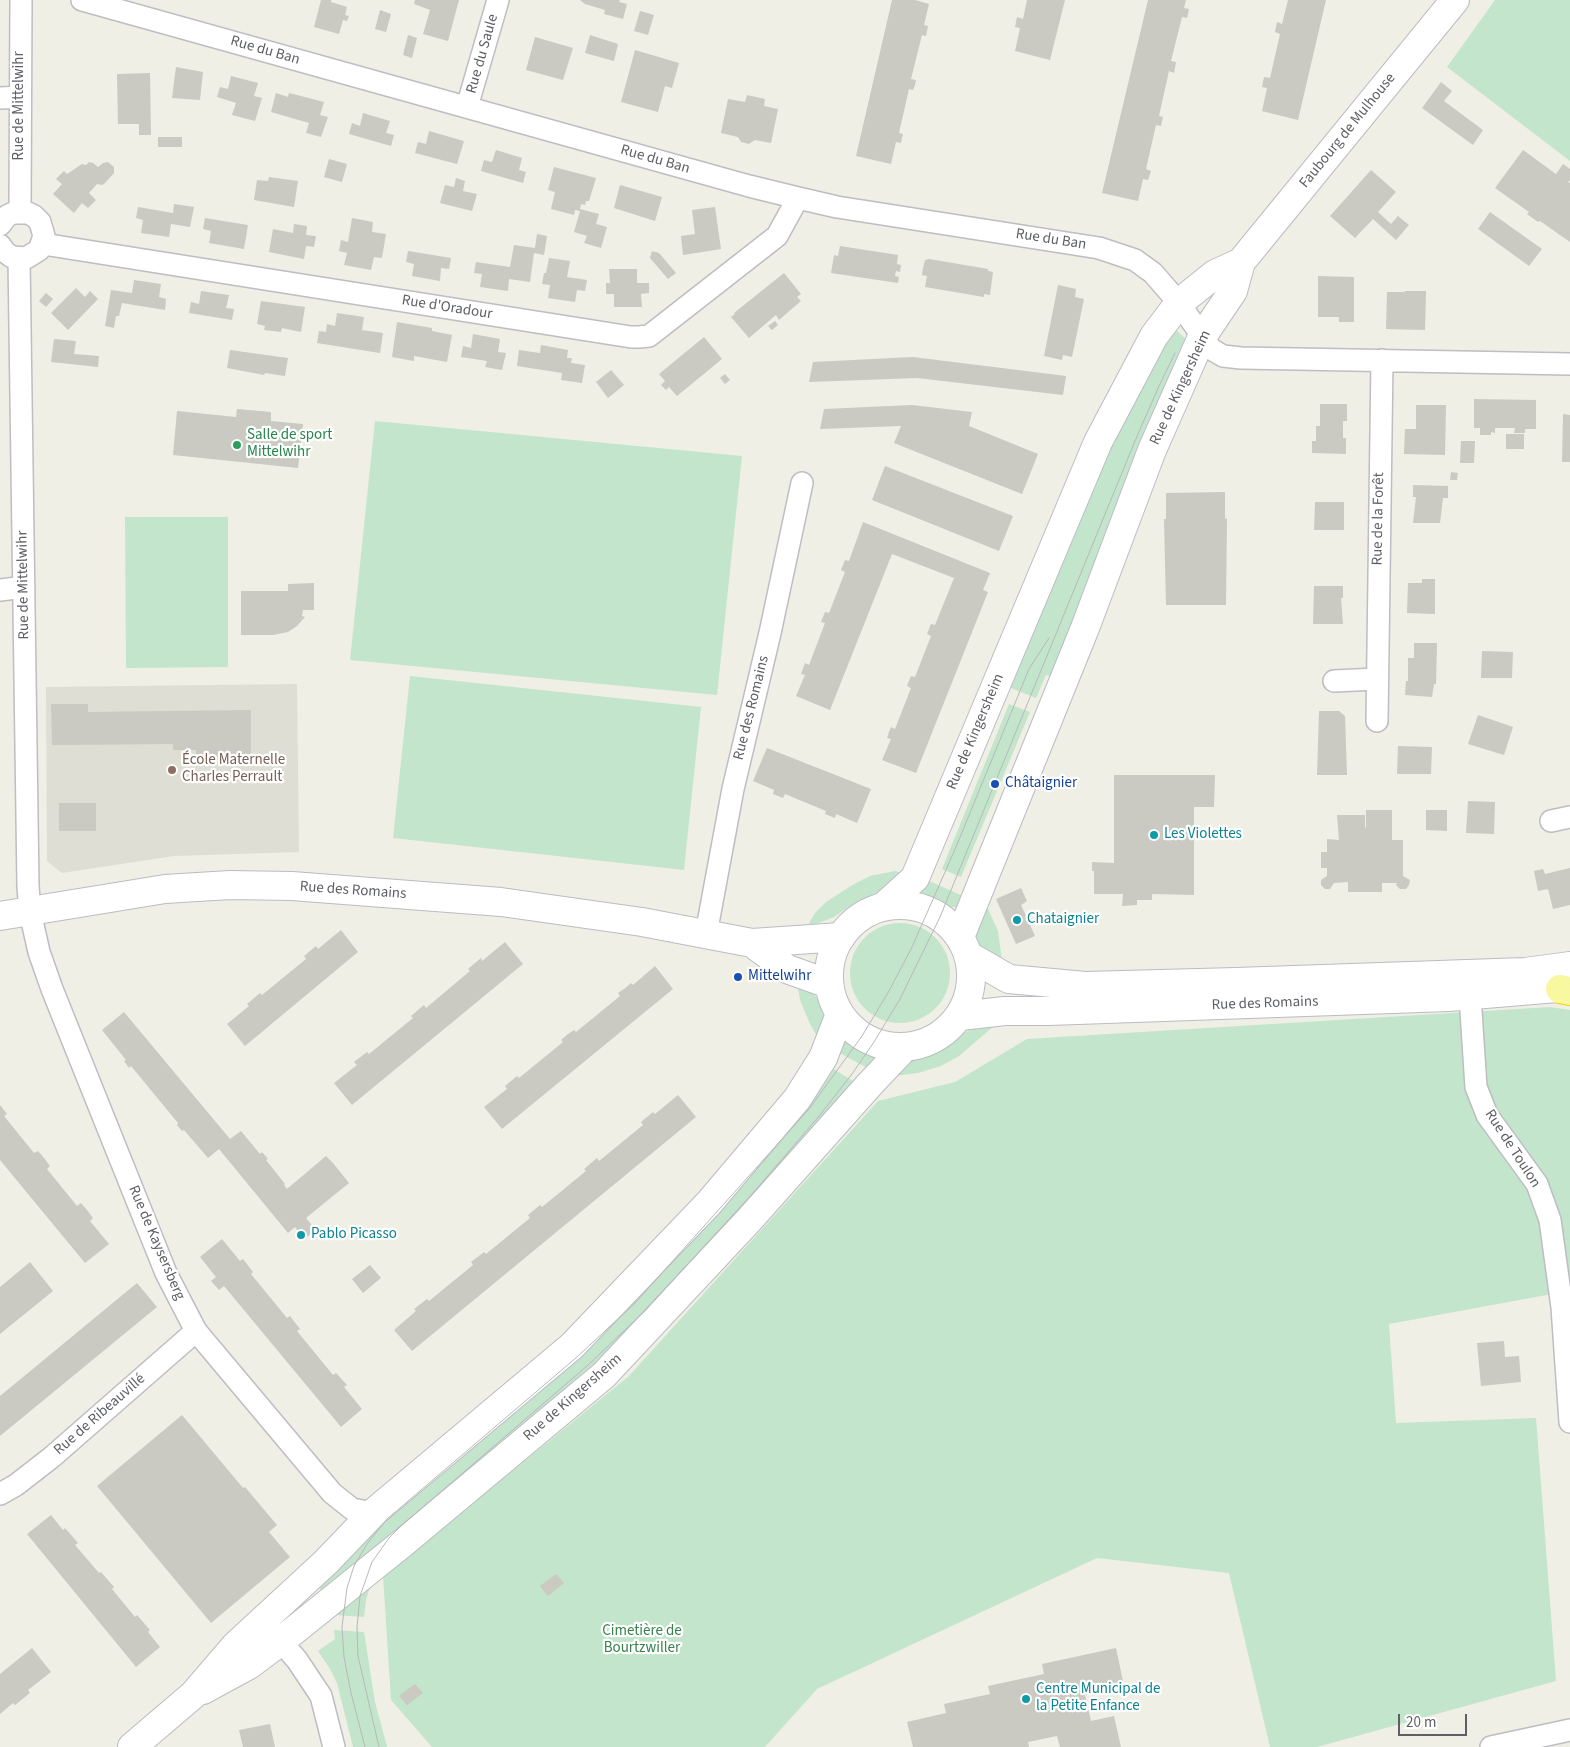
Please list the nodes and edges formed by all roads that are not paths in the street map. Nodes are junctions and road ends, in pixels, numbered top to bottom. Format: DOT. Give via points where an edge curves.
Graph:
graph roads {
  1 [pos="21,0"];
  2 [pos="82,0"];
  3 [pos="498,0"];
  4 [pos="1455,0"];
  5 [pos="10,97"];
  6 [pos="467,107"];
  7 [pos="798,198"];
  8 [pos="20,212"];
  9 [pos="0,226"];
  10 [pos="42,244"];
  11 [pos="0,245"];
  12 [pos="19,258"];
  13 [pos="1241,262"];
  14 [pos="1179,303"];
  15 [pos="1202,337"];
  16 [pos="1382,360"];
  17 [pos="1570,364"];
  18 [pos="802,482"];
  19 [pos="24,587"];
  20 [pos="0,590"];
  21 [pos="1377,679"];
  22 [pos="1334,680"];
  23 [pos="1377,721"];
  24 [pos="883,907"];
  25 [pos="30,912"];
  26 [pos="0,916"];
  27 [pos="706,934"];
  28 [pos="841,937"];
  29 [pos="752,943"];
  30 [pos="964,947"];
  31 [pos="1568,983"];
  32 [pos="829,984"];
  33 [pos="1469,985"];
  34 [pos="840,1014"];
  35 [pos="960,1016"];
  36 [pos="905,1047"];
  37 [pos="1566,1307"];
  38 [pos="196,1331"];
  39 [pos="1570,1422"];
  40 [pos="0,1494"];
  41 [pos="373,1513"];
  42 [pos="262,1620"];
  43 [pos="281,1641"];
  44 [pos="193,1695"];
  45 [pos="1570,1730"];
  46 [pos="132,1747"];
  47 [pos="334,1747"];
  48 [pos="1491,1747"];
  1 -- 5 [label="street, Rue de Mittelwihr"];
  2 -- 6 [label="street, Rue du Ban"];
  3 -- 6 [label="street, Rue du Saule"];
  4 -- 13 [label="main road, Faubourg de Mulhouse"];
  5 -- 8 [label="street, Rue de Mittelwihr"];
  6 -- 7 [label="street, Rue du Ban"];
  7 -- 10 [label="street, Rue d'Oradour" via="777,236 650,336 639,337"];
  7 -- 14 [label="street, Rue du Ban" via="1099,248 1135,260 1153,273"];
  8 -- 9 [label="street" via="8,216"];
  8 -- 10 [label="street" via="34,216 40,222 44,236"];
  10 -- 12 [label="street" via="33,255"];
  11 -- 12 [label="street"];
  12 -- 19 [label="street, Rue de Mittelwihr"];
  13 -- 14 [label="main road, Rue de Kingersheim" via="1215,274"];
  13 -- 15 [label="main road, Rue de Kingersheim" via="1233,292"];
  14 -- 15 [label="street, Rue du Ban"];
  14 -- 24 [label="main road, Rue de Kingersheim" via="1154,336 1098,442 915,878"];
  15 -- 16 [label="street" via="1211,349 1223,356"];
  15 -- 30 [label="main road, Rue de Kingersheim" via="1152,450"];
  16 -- 17 [label="street"];
  16 -- 21 [label="street, Rue de la Forêt"];
  18 -- 27 [label="street, Rue des Romains" via="733,789"];
  19 -- 20 [label="street"];
  19 -- 25 [label="street, Rue de Mittelwihr"];
  21 -- 22 [label="street"];
  21 -- 23 [label="street, Rue de la Forêt"];
  24 -- 28 [label="main road" via="852,923"];
  24 -- 30 [label="main road" via="900,905 928,911 940,917"];
  25 -- 26 [label="main road, Rue des Romains"];
  25 -- 27 [label="main road, Rue des Romains" via="165,889 292,886 501,902"];
  25 -- 38 [label="street, Rue de Kaysersberg" via="52,989 166,1273"];
  27 -- 29 [label="main road, Rue des Romains"];
  28 -- 29 [label="main road, Rue des Romains"];
  28 -- 32 [label="main road" via="834,952"];
  29 -- 32 [label="main road, Rue des Romains" via="787,969"];
  30 -- 33 [label="main road, Rue des Romains" via="1010,979 1085,986 1246,982"];
  30 -- 35 [label="main road" via="972,977 969,998"];
  31 -- 33 [label="main road, Rue des Romains"];
  32 -- 34 [label="main road"];
  33 -- 35 [label="main road, Rue des Romains" via="1320,1003 1049,1012 1006,1010"];
  33 -- 37 [label="street, Rue de Toulon" via="1476,1087 1487,1115 1537,1184 1550,1220"];
  34 -- 36 [label="main road" via="851,1028 874,1042 889,1047"];
  34 -- 41 [label="main road, Rue de Kingersheim" via="823,1058 797,1098 709,1203 572,1346"];
  35 -- 36 [label="main road" via="945,1032 926,1043"];
  36 -- 43 [label="main road, Rue de Kingersheim" via="604,1375"];
  37 -- 39 [label="street, Rue de Toulon"];
  38 -- 40 [label="street, Rue de Ribeauvillé" via="52,1457"];
  38 -- 41 [label="street, Rue de Kaysersberg" via="332,1493 352,1509"];
  41 -- 42 [label="main road, Rue de Kingersheim" via="326,1562"];
  42 -- 43 [label="street"];
  42 -- 44 [label="main road, Rue de Kingersheim" via="218,1664"];
  43 -- 44 [label="main road, Rue de Kingersheim" via="249,1665"];
  43 -- 47 [label="street" via="321,1696"];
  44 -- 46 [label="main road, Rue de Kingersheim"];
  45 -- 48 [label="street"];
}
